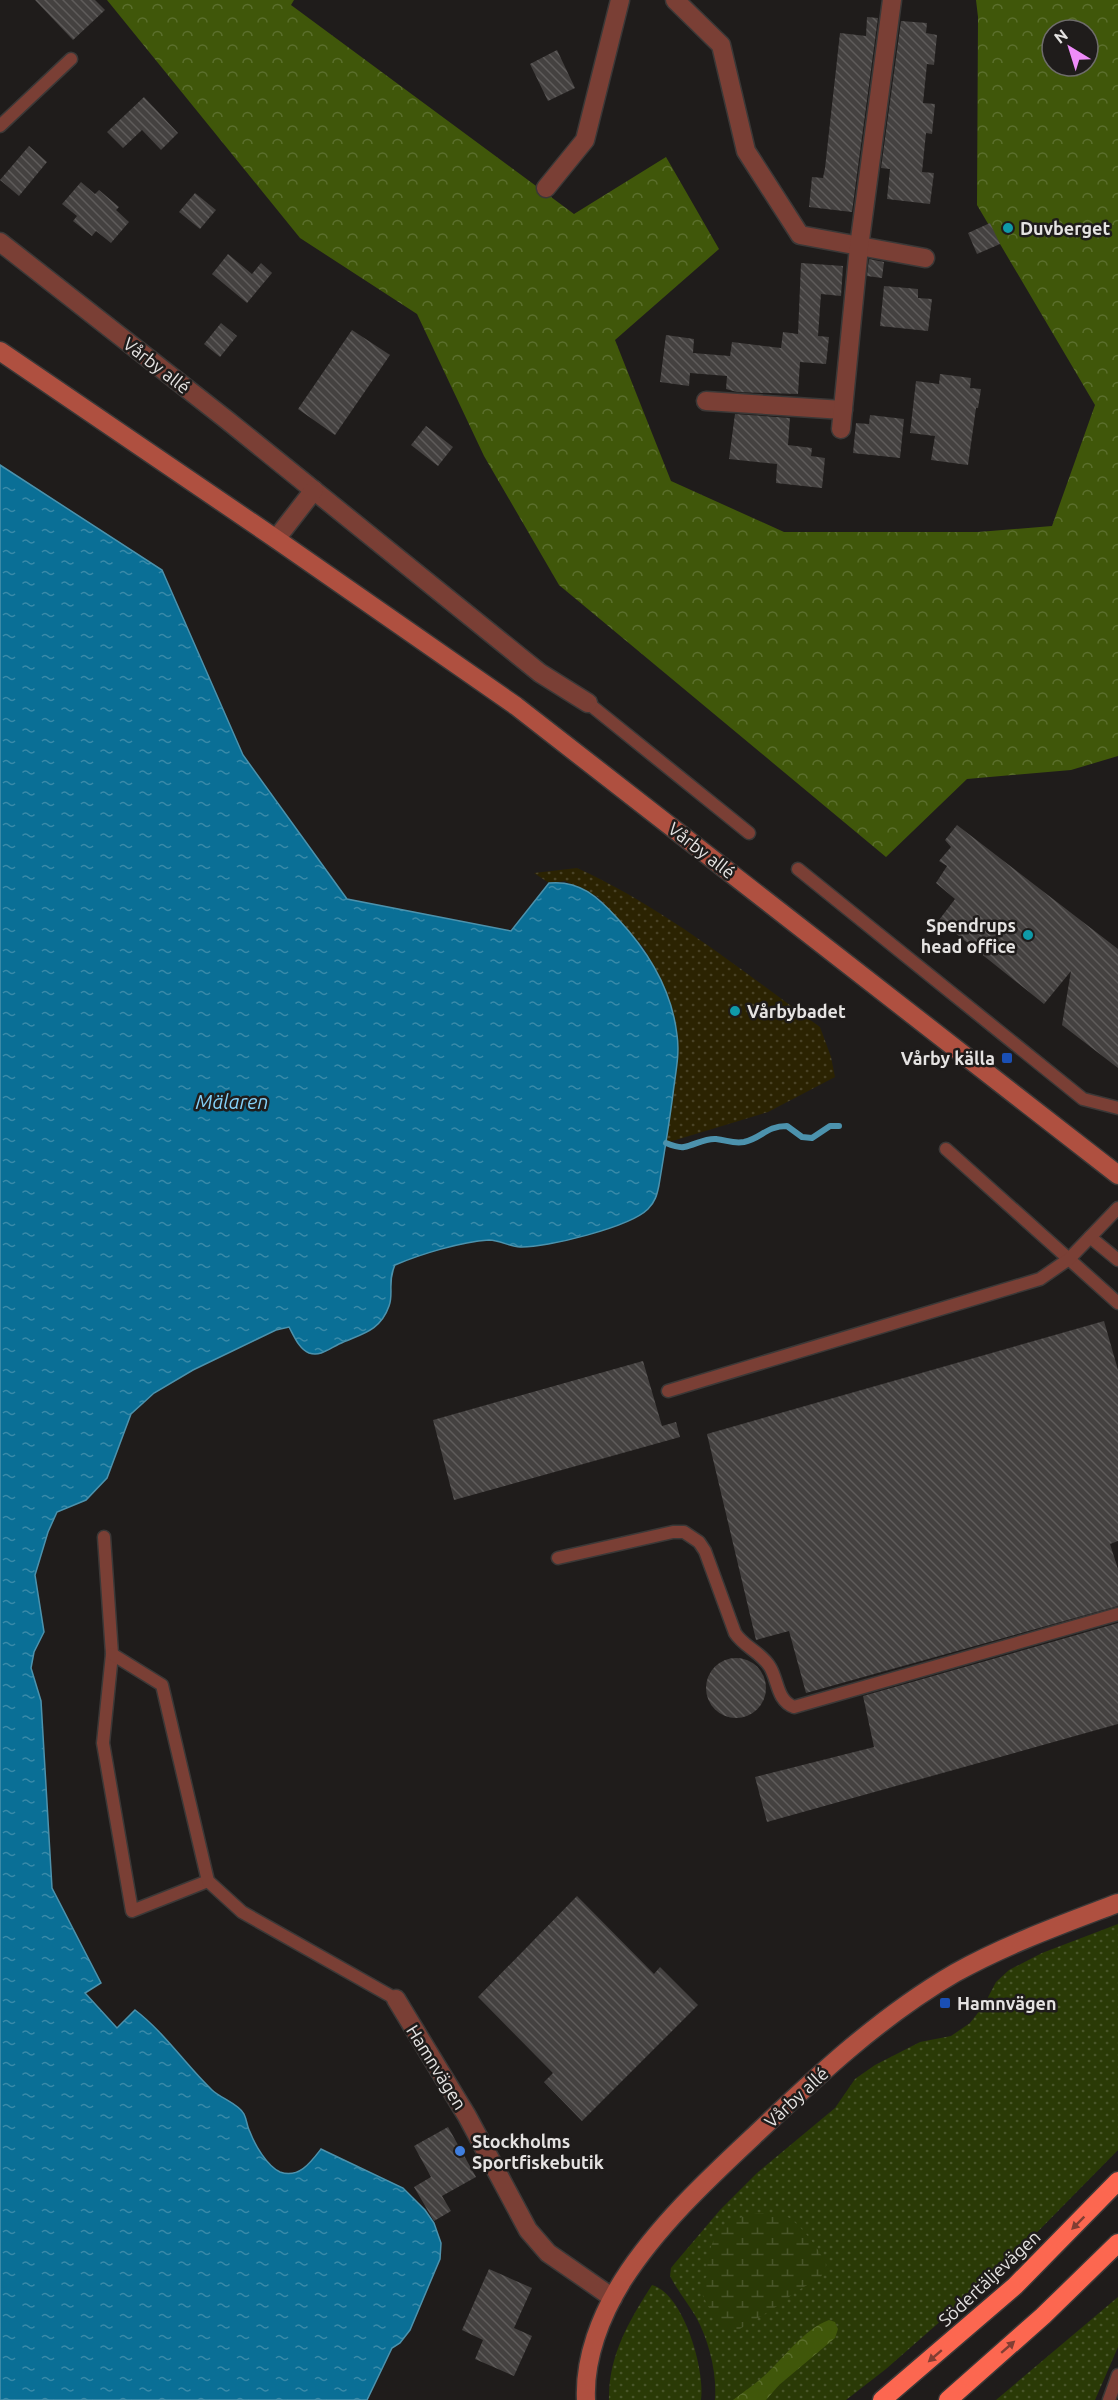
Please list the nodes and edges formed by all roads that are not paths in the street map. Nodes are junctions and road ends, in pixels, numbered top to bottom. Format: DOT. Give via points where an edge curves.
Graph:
graph roads {
  1 [pos="620,0"];
  2 [pos="675,0"];
  3 [pos="892,0"];
  4 [pos="70,59"];
  5 [pos="0,126"];
  6 [pos="546,188"];
  7 [pos="0,242"];
  8 [pos="859,248"];
  9 [pos="925,258"];
  10 [pos="0,351"];
  11 [pos="706,401"];
  12 [pos="843,410"];
  13 [pos="841,429"];
  14 [pos="314,490"];
  15 [pos="276,538"];
  16 [pos="588,703"];
  17 [pos="749,833"];
  18 [pos="798,869"];
  19 [pos="1118,1108"];
  20 [pos="946,1149"];
  21 [pos="1118,1175"];
  22 [pos="1118,1208"];
  23 [pos="1090,1237"];
  24 [pos="1069,1259"];
  25 [pos="1118,1260"];
  26 [pos="1118,1303"];
  27 [pos="668,1392"];
  28 [pos="104,1537"];
  29 [pos="558,1558"];
  30 [pos="1118,1614"];
  31 [pos="112,1654"];
  32 [pos="208,1881"];
  33 [pos="1118,1903"];
  34 [pos="396,1999"];
  35 [pos="1118,2181"];
  36 [pos="1118,2243"];
  37 [pos="613,2298"];
  38 [pos="1118,2375"];
  39 [pos="586,2400"];
  40 [pos="882,2400"];
  41 [pos="948,2400"];
  42 [pos="1108,2400"];
  1 -- 6 [label="street" via="585,140"];
  2 -- 8 [label="street" via="721,45 746,151 800,236"];
  3 -- 8 [label="street"];
  4 -- 5 [label="lane"];
  7 -- 14 [label="street, Vårby allé"];
  8 -- 9 [label="street"];
  8 -- 12 [label="street"];
  10 -- 15 [label="street, Vårby allé"];
  11 -- 12 [label="street"];
  12 -- 13 [label="street"];
  14 -- 15 [label="street"];
  14 -- 16 [label="street, Vårby allé" via="540,673"];
  15 -- 21 [label="street, Vårby allé" via="516,706"];
  16 -- 17 [label="lane"];
  18 -- 19 [label="lane" via="1083,1099"];
  20 -- 24 [label="lane"];
  22 -- 23 [label="lane"];
  23 -- 24 [label="lane"];
  23 -- 25 [label="lane"];
  24 -- 26 [label="lane"];
  24 -- 27 [label="lane" via="1040,1279"];
  28 -- 31 [label="lane"];
  29 -- 30 [label="lane" via="673,1532 691,1536 705,1551 735,1633 770,1666 782,1698 794,1707"];
  31 -- 32 [label="lane" via="162,1685"];
  31 -- 32 [label="lane" via="103,1743 132,1911"];
  32 -- 34 [label="lane" via="242,1912"];
  33 -- 37 [label="street, Vårby allé" via="986,1957 912,2001 860,2039 708,2181 657,2236"];
  34 -- 37 [label="street, Hamnvägen" via="468,2116 528,2230 548,2253"];
  35 -- 40 [label="highway, Södertäljevägen, one-way" via="1015,2286"];
  41 -- 36 [label="highway, one-way"];
  37 -- 39 [label="street, Vårby allé" via="592,2349"];
  38 -- 42 [label="lane"];
}
